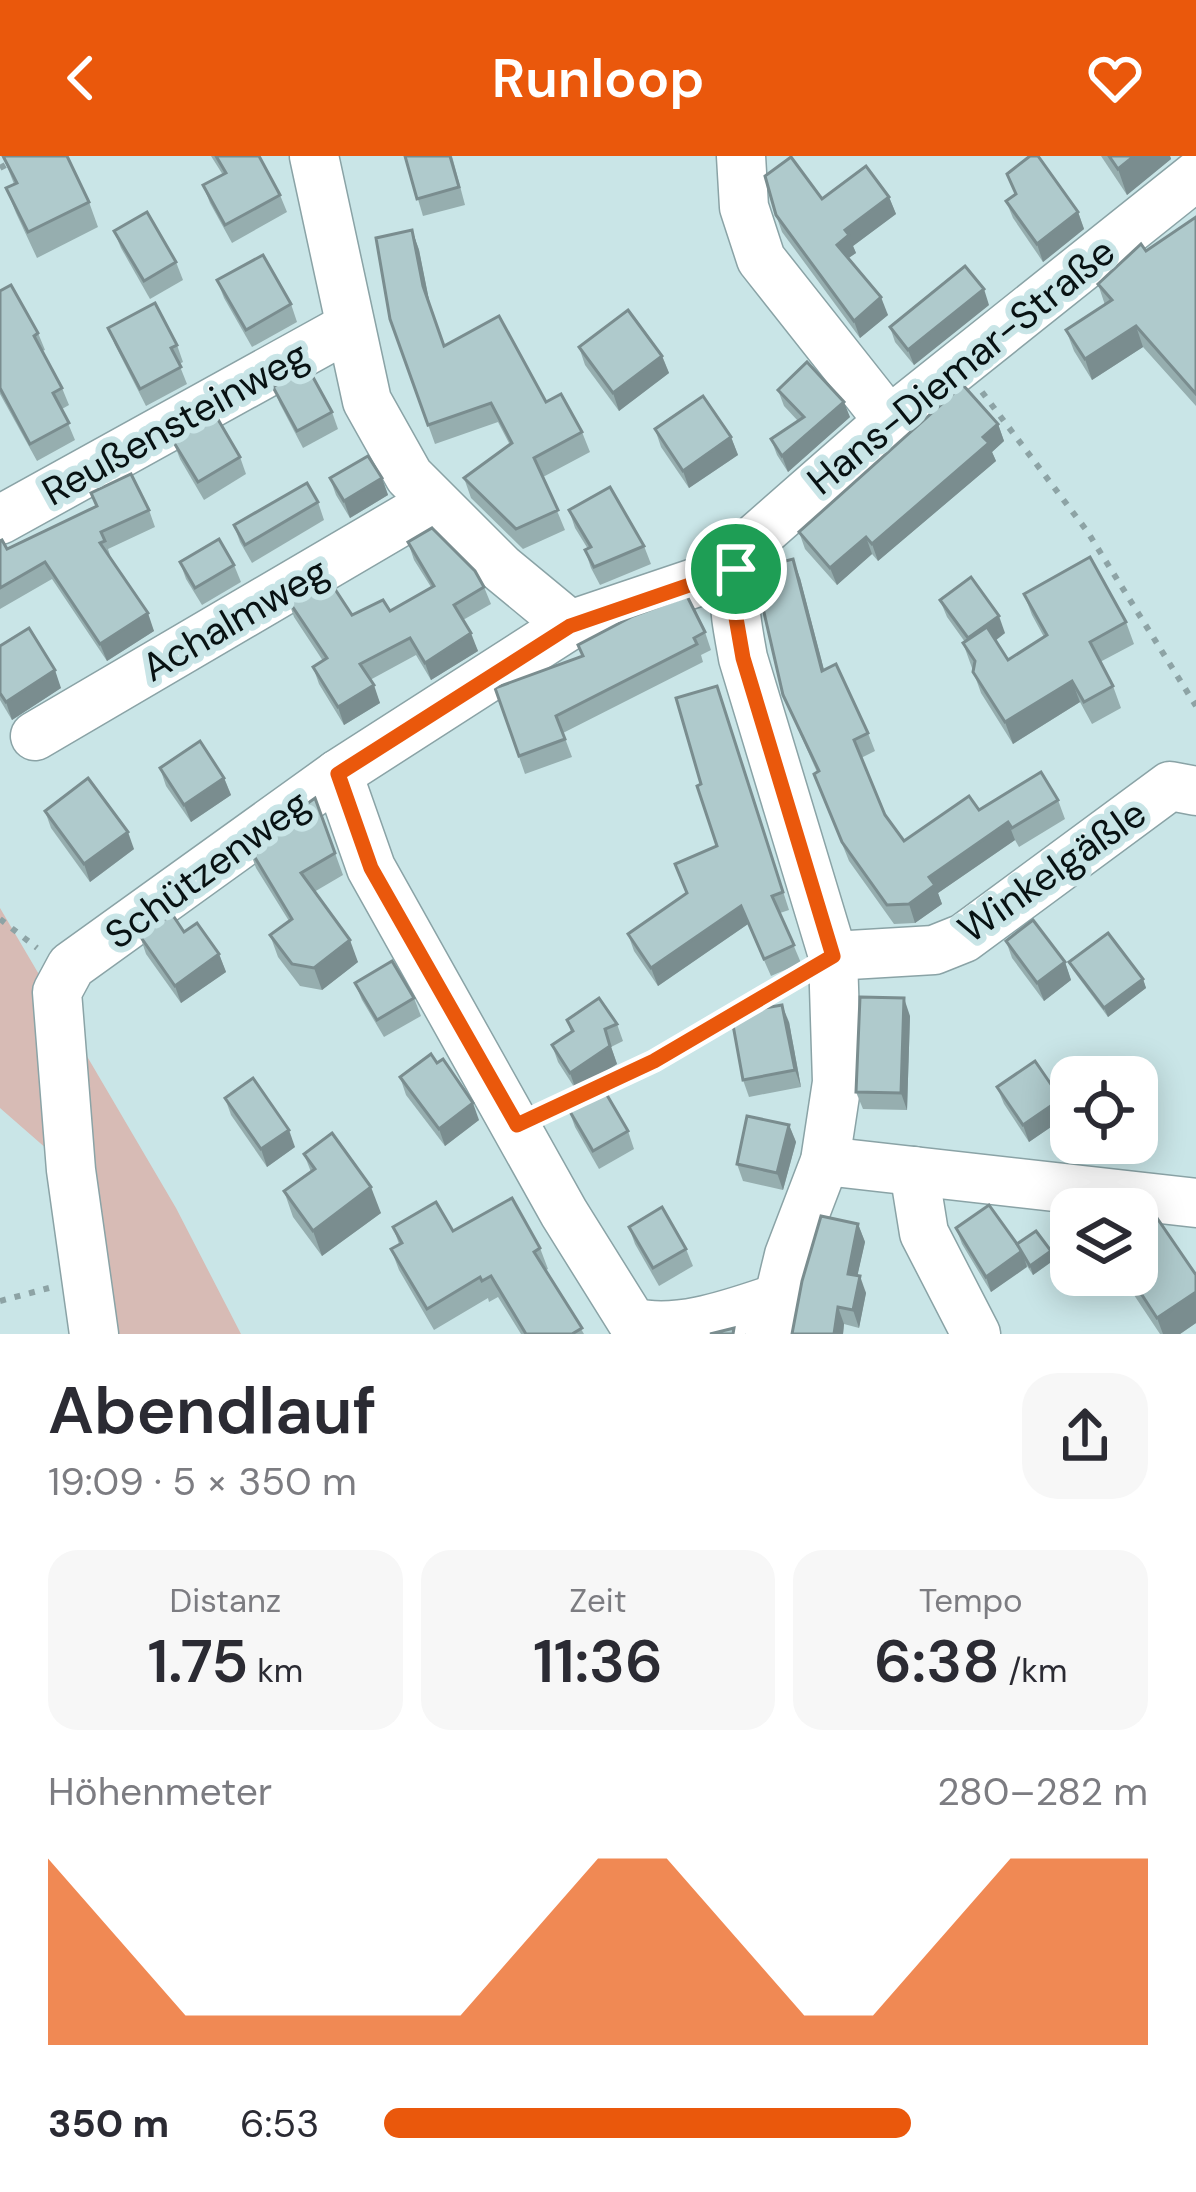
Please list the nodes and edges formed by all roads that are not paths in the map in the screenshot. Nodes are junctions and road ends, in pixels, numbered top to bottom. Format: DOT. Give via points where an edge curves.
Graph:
graph roads {
  1 [pos="314,156"];
  2 [pos="741,156"];
  3 [pos="1196,176"];
  4 [pos="349,327"];
  5 [pos="889,421"];
  6 [pos="434,502"];
  7 [pos="0,520"];
  8 [pos="736,569"];
  9 [pos="570,626"];
  10 [pos="35,736"];
  11 [pos="338,774"];
  12 [pos="1196,791"];
  13 [pos="833,956"];
  14 [pos="825,1162"];
  15 [pos="914,1172"];
  16 [pos="1196,1203"];
  17 [pos="774,1316"];
  18 [pos="94,1334"];
  19 [pos="976,1334"];
  1 -- 4 [label="street"];
  2 -- 5 [label="street" via="744,206 761,259"];
  3 -- 5 [label="street, Hans-Diemar-Straße"];
  4 -- 6 [label="street" via="367,401 409,476"];
  4 -- 7 [label="street, Reußensteinweg"];
  5 -- 8 [label="street, Hans-Diemar-Straße" via="750,543"];
  6 -- 9 [label="street"];
  6 -- 10 [label="street, Achalmweg"];
  8 -- 9 [label="street, Schützenweg"];
  8 -- 13 [label="street" via="743,658"];
  9 -- 11 [label="street, Schützenweg"];
  11 -- 17 [label="street" via="371,868 632,1322 676,1331"];
  11 -- 18 [label="street, Schützenweg" via="71,966 57,992"];
  12 -- 13 [label="street, Winkelgäßle" via="1170,786 964,938 934,950"];
  13 -- 14 [label="street" via="837,1082"];
  14 -- 15 [label="street"];
  14 -- 17 [label="street"];
  15 -- 16 [label="street"];
  15 -- 19 [label="street" via="924,1234"];
}
